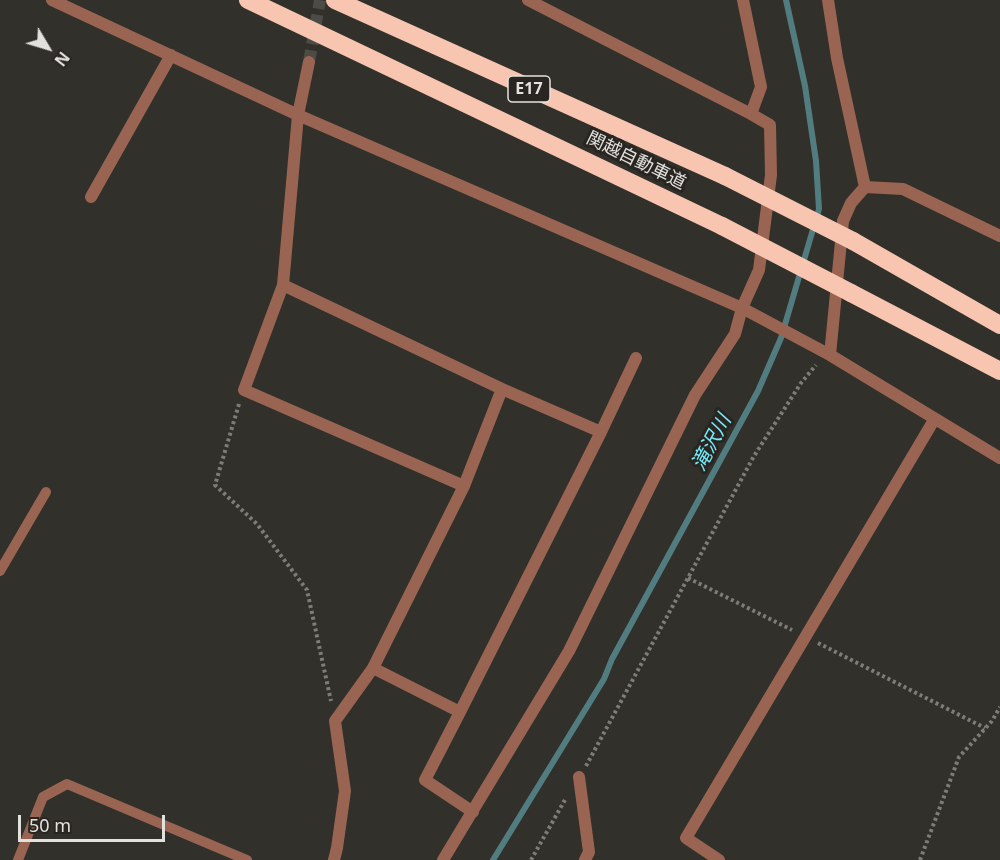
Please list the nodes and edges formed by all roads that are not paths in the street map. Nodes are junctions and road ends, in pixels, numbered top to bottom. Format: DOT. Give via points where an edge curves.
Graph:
graph roads {
  1 [pos="52,0"];
  2 [pos="248,0"];
  3 [pos="335,0"];
  4 [pos="528,0"];
  5 [pos="743,0"];
  6 [pos="828,0"];
  7 [pos="171,55"];
  8 [pos="309,62"];
  9 [pos="298,114"];
  10 [pos="751,114"];
  11 [pos="865,187"];
  12 [pos="91,197"];
  13 [pos="1000,236"];
  14 [pos="283,285"];
  15 [pos="742,308"];
  16 [pos="1000,325"];
  17 [pos="830,355"];
  18 [pos="636,358"];
  19 [pos="1000,371"];
  20 [pos="502,389"];
  21 [pos="934,420"];
  22 [pos="601,432"];
  23 [pos="1000,458"];
  24 [pos="464,486"];
  25 [pos="46,492"];
  26 [pos="0,571"];
  27 [pos="373,668"];
  28 [pos="460,712"];
  29 [pos="579,777"];
  30 [pos="473,812"];
  31 [pos="18,860"];
  32 [pos="247,860"];
  33 [pos="334,860"];
  34 [pos="443,860"];
  35 [pos="585,860"];
  36 [pos="719,860"];
  1 -- 7 [label="street"];
  2 -- 19 [label="highway, 関越自動車道 / E17, bridge" via="723,226"];
  3 -- 16 [label="highway, 関越自動車道 / E17, bridge" via="725,176 853,241"];
  4 -- 10 [label="street"];
  5 -- 10 [label="street" via="761,87"];
  6 -- 11 [label="street"];
  7 -- 9 [label="street"];
  7 -- 12 [label="street"];
  8 -- 9 [label="street"];
  9 -- 14 [label="street"];
  9 -- 15 [label="street"];
  10 -- 15 [label="street" via="770,125 771,175 759,270"];
  11 -- 13 [label="street" via="903,189"];
  11 -- 17 [label="street" via="851,203 843,221"];
  14 -- 20 [label="street"];
  14 -- 24 [label="street" via="244,390"];
  15 -- 17 [label="street"];
  15 -- 30 [label="street" via="735,334 695,395 569,651"];
  17 -- 21 [label="street"];
  18 -- 22 [label="street"];
  20 -- 22 [label="street"];
  20 -- 24 [label="street"];
  21 -- 23 [label="street"];
  21 -- 36 [label="street" via="686,838"];
  22 -- 28 [label="street"];
  24 -- 27 [label="street"];
  25 -- 26 [label="lane"];
  27 -- 28 [label="street"];
  27 -- 33 [label="street" via="335,721 345,791"];
  28 -- 30 [label="street" via="425,780"];
  29 -- 35 [label="street" via="590,852"];
  30 -- 34 [label="street"];
  31 -- 32 [label="lane" via="43,797 67,784"];
}
